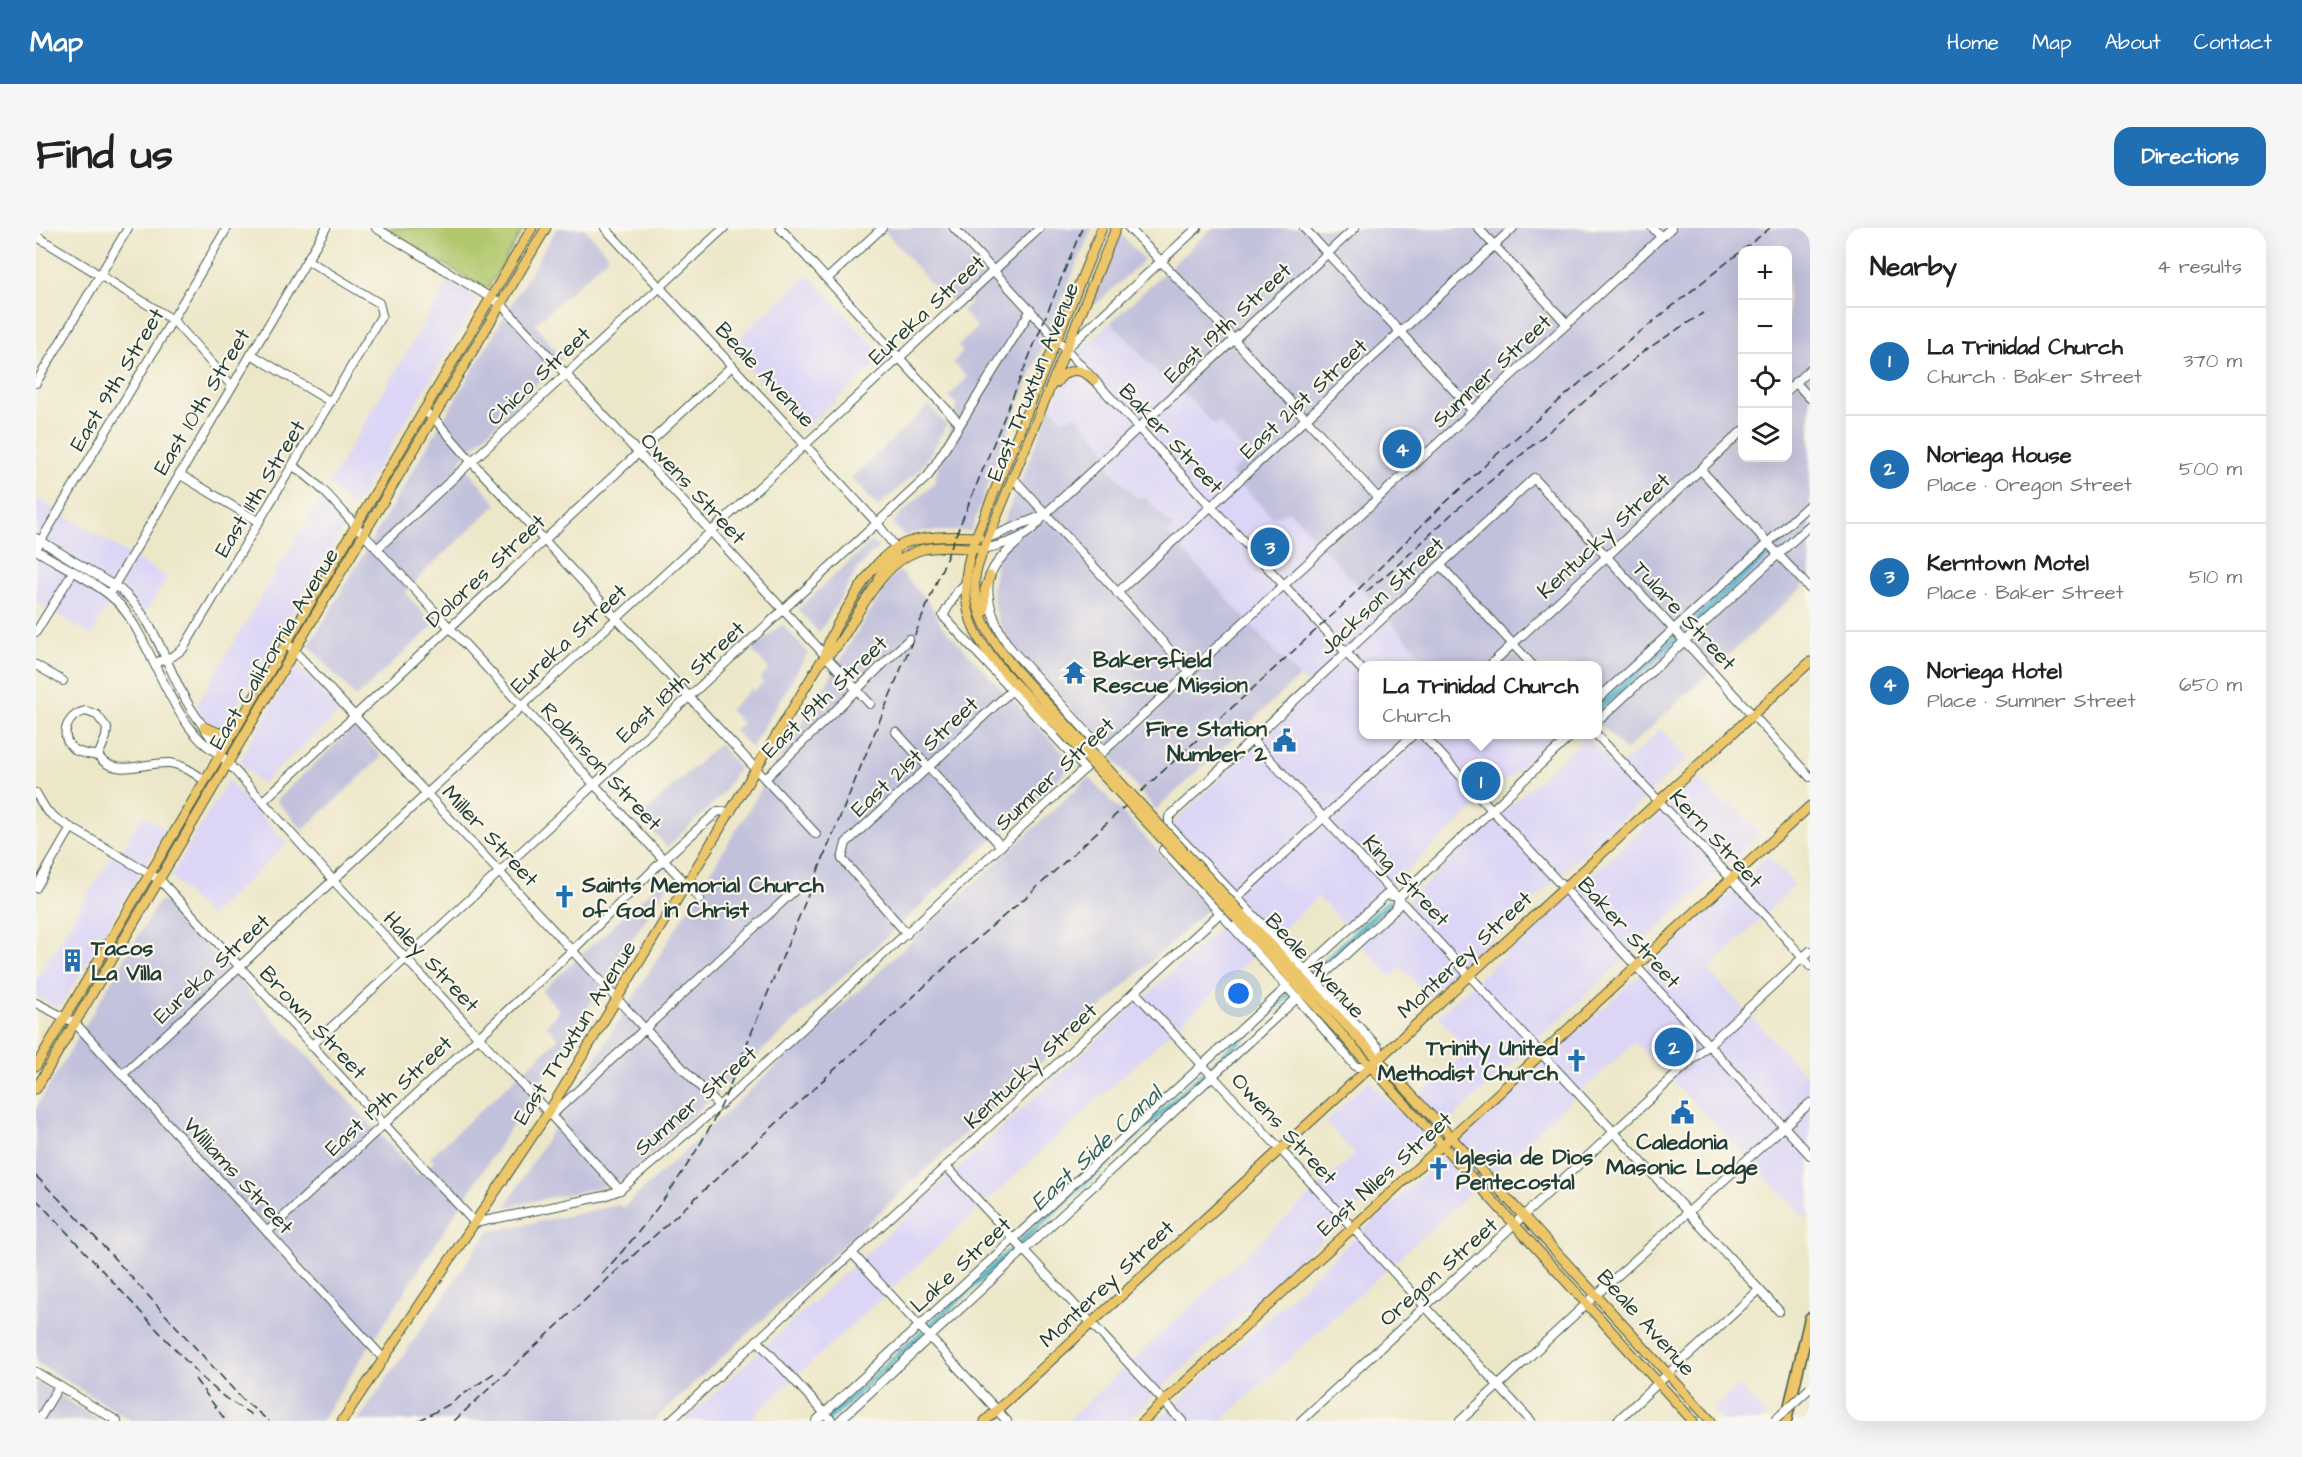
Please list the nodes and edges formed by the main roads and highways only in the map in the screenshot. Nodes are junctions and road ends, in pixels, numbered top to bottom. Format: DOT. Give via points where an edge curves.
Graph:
graph roads {
  1 [pos="532,228"];
  2 [pos="546,228"];
  3 [pos="1102,228"];
  4 [pos="1116,228"];
  5 [pos="1094,380"];
  6 [pos="1046,400"];
  7 [pos="1014,441"];
  8 [pos="1014,479"];
  9 [pos="976,537"];
  10 [pos="988,538"];
  11 [pos="896,548"];
  12 [pos="971,548"];
  13 [pos="984,549"];
  14 [pos="990,576"];
  15 [pos="877,583"];
  16 [pos="985,626"];
  17 [pos="825,656"];
  18 [pos="1810,662"];
  19 [pos="1064,727"];
  20 [pos="204,728"];
  21 [pos="234,730"];
  22 [pos="1810,806"];
  23 [pos="1240,917"];
  24 [pos="1396,1042"];
  25 [pos="1378,1047"];
  26 [pos="1378,1059"];
  27 [pos="36,1066"];
  28 [pos="1356,1067"];
  29 [pos="1370,1067"];
  30 [pos="1350,1085"];
  31 [pos="36,1089"];
  32 [pos="1452,1138"];
  33 [pos="1442,1147"];
  34 [pos="1810,1318"];
  35 [pos="1799,1369"];
  36 [pos="342,1421"];
  37 [pos="986,1421"];
  38 [pos="1143,1421"];
  39 [pos="1693,1421"];
  40 [pos="1711,1421"];
  41 [pos="1780,1421"];
  42 [pos="1786,1421"];
  1 -- 21 [label="main road, East California Avenue"];
  2 -- 31 [label="main road, East California Avenue"];
  3 -- 7 [label="main road, East Truxtun Avenue"];
  4 -- 6 [label="main road, East Truxtun Avenue"];
  5 -- 6 [label="main road" via="1081,371 1069,371"];
  6 -- 8 [label="main road, East Truxtun Avenue"];
  7 -- 8 [label="main road" via="1010,468"];
  7 -- 9 [label="main road, East Truxtun Avenue"];
  8 -- 10 [label="main road, East Truxtun Avenue"];
  9 -- 10 [label="main road, East Truxtun Avenue"];
  9 -- 11 [label="main road, East Truxtun Avenue" via="917,538"];
  9 -- 12 [label="main road, Beale Avenue"];
  10 -- 13 [label="main road, Beale Avenue"];
  11 -- 15 [label="main road" via="895,557 885,565"];
  11 -- 17 [label="main road, East Truxtun Avenue" via="878,561 863,583 828,640"];
  12 -- 13 [label="main road, East Truxtun Avenue"];
  12 -- 15 [label="main road, East Truxtun Avenue" via="922,549 902,559"];
  12 -- 19 [label="main road, Beale Avenue" via="964,585 968,614 981,643"];
  13 -- 16 [label="main road, Beale Avenue" via="975,583"];
  14 -- 16 [label="main road" via="983,604"];
  15 -- 17 [label="main road, East Truxtun Avenue" via="837,646"];
  16 -- 19 [label="main road, Beale Avenue"];
  17 -- 36 [label="main road, East Truxtun Avenue" via="548,1113"];
  18 -- 24 [label="main road, Monterey Street"];
  19 -- 23 [label="main road, Beale Avenue, bridge"];
  20 -- 21 [label="main road" via="219,733"];
  21 -- 27 [label="main road, East California Avenue"];
  22 -- 32 [label="main road, East Niles Street"];
  23 -- 26 [label="main road, Beale Avenue"];
  23 -- 29 [label="main road, Beale Avenue"];
  24 -- 25 [label="main road"];
  24 -- 26 [label="main road, Monterey Street"];
  26 -- 29 [label="main road, Monterey Street"];
  26 -- 32 [label="main road, Beale Avenue"];
  28 -- 30 [label="main road" via="1357,1075"];
  29 -- 30 [label="main road, Monterey Street"];
  29 -- 33 [label="main road, Beale Avenue"];
  30 -- 37 [label="main road, Monterey Street"];
  32 -- 33 [label="main road, East Niles Street"];
  32 -- 40 [label="main road, Beale Avenue"];
  33 -- 38 [label="main road, East Niles Street"];
  33 -- 39 [label="main road, Beale Avenue"];
  34 -- 35 [label="highway"];
  35 -- 41 [label="highway"];
  35 -- 42 [label="highway"];
}
